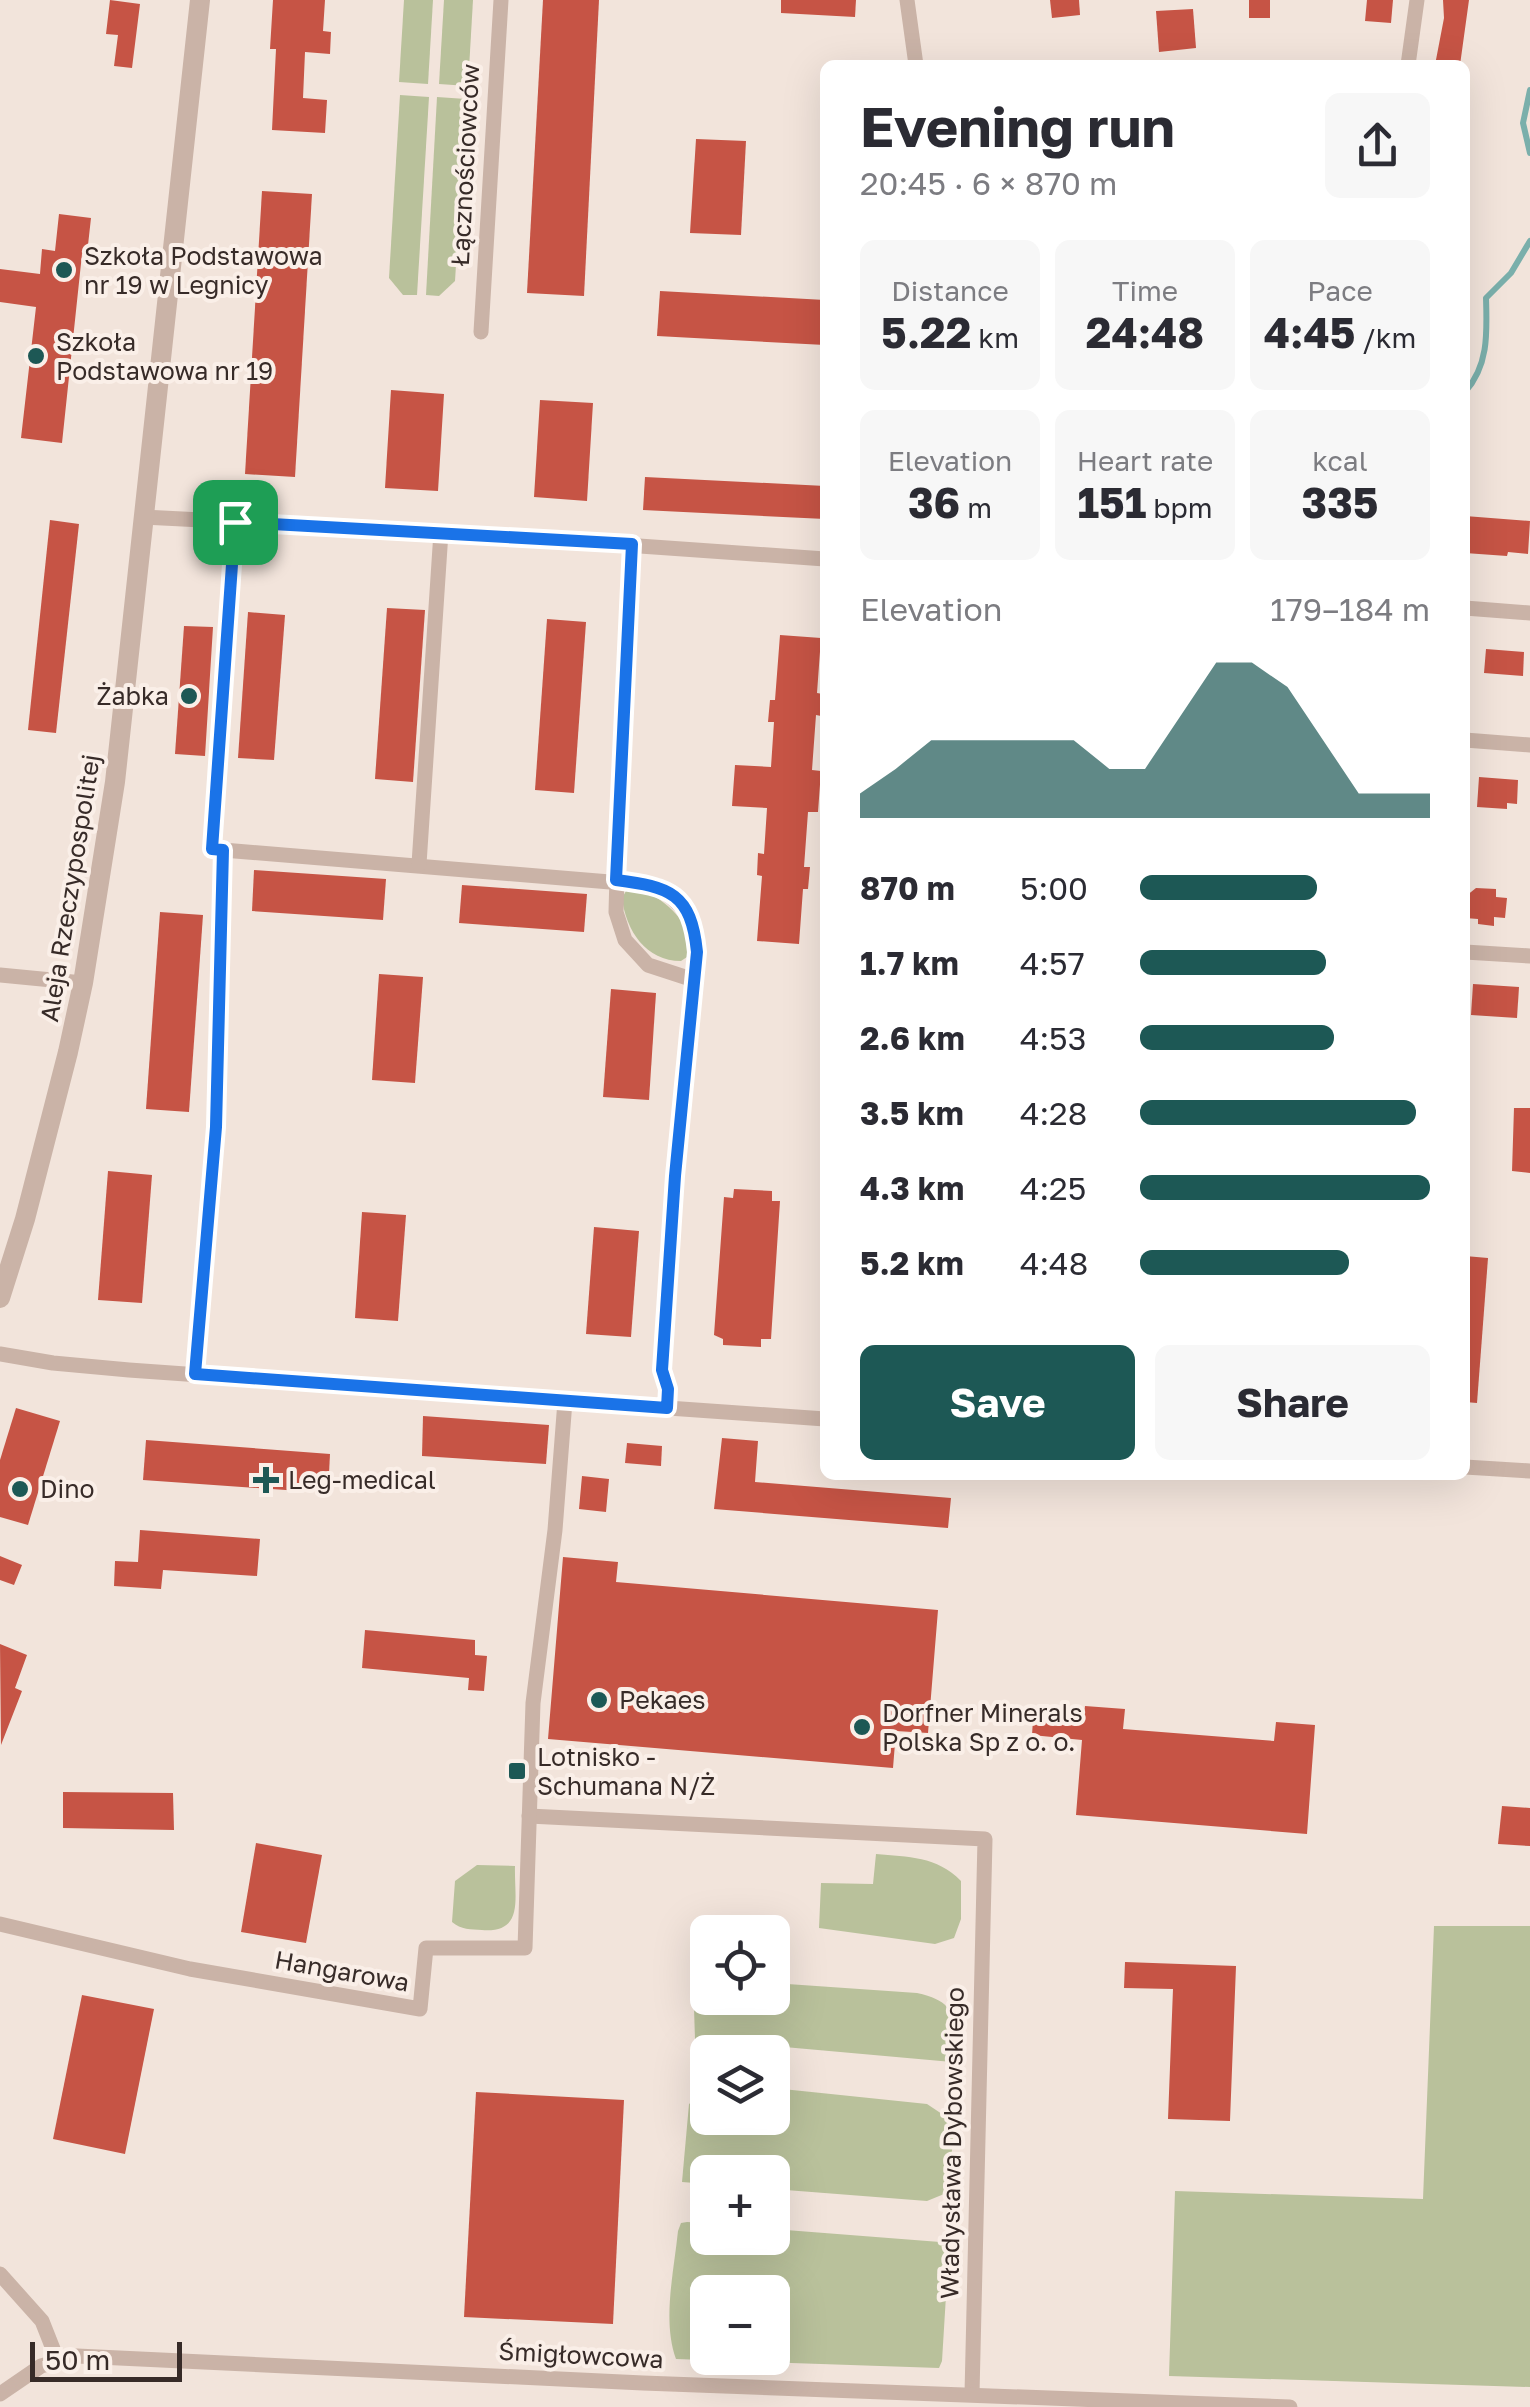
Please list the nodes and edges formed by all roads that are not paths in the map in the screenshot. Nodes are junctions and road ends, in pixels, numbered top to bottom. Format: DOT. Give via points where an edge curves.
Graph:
graph roads {
  1 [pos="200,0"];
  2 [pos="500,0"];
  3 [pos="908,0"];
  4 [pos="1417,0"];
  5 [pos="915,60"];
  6 [pos="1409,60"];
  7 [pos="482,332"];
  8 [pos="142,517"];
  9 [pos="235,522"];
  10 [pos="441,532"];
  11 [pos="632,544"];
  12 [pos="820,559"];
  13 [pos="1470,608"];
  14 [pos="1530,613"];
  15 [pos="1470,740"];
  16 [pos="1530,746"];
  17 [pos="223,850"];
  18 [pos="419,864"];
  19 [pos="616,880"];
  20 [pos="1470,952"];
  21 [pos="1530,956"];
  22 [pos="0,975"];
  23 [pos="694,980"];
  24 [pos="83,982"];
  25 [pos="0,1298"];
  26 [pos="0,1354"];
  27 [pos="195,1374"];
  28 [pos="565,1402"];
  29 [pos="667,1408"];
  30 [pos="820,1420"];
  31 [pos="1470,1467"];
  32 [pos="1530,1472"];
  33 [pos="529,1816"];
  34 [pos="0,1924"];
  35 [pos="0,2274"];
  36 [pos="56,2359"];
  37 [pos="0,2394"];
  38 [pos="972,2394"];
  39 [pos="1290,2407"];
  1 -- 8 [label="street, Aleja Rzeczypospolitej"];
  2 -- 7 [label="street, Łącznościowców"];
  3 -- 5 [label="street"];
  4 -- 6 [label="street"];
  8 -- 9 [label="street"];
  8 -- 24 [label="street, Aleja Rzeczypospolitej" via="115,782"];
  9 -- 10 [label="street"];
  9 -- 17 [label="street" via="212,849"];
  10 -- 11 [label="street"];
  10 -- 18 [label="street"];
  11 -- 12 [label="street"];
  11 -- 19 [label="street"];
  13 -- 14 [label="street"];
  15 -- 16 [label="street"];
  17 -- 18 [label="street"];
  17 -- 27 [label="street" via="216,1127"];
  18 -- 19 [label="street"];
  19 -- 23 [label="street" via="625,940 648,965"];
  19 -- 23 [label="street" via="658,886 682,905 694,922"];
  20 -- 21 [label="street"];
  22 -- 24 [label="street"];
  23 -- 29 [label="street" via="662,1370"];
  24 -- 25 [label="street, Aleja Rzeczypospolitej"];
  26 -- 27 [label="street"];
  27 -- 28 [label="street"];
  28 -- 29 [label="street"];
  28 -- 33 [label="street" via="533,1703"];
  29 -- 30 [label="street"];
  31 -- 32 [label="street"];
  33 -- 34 [label="street, Hangarowa" via="525,1948 426,1948 420,2009 190,1970"];
  33 -- 38 [label="street, Władysława Dybowskiego" via="985,1839"];
  35 -- 36 [label="street" via="42,2321"];
  36 -- 37 [label="street, Śmigłowcowa"];
  36 -- 38 [label="street, Śmigłowcowa"];
  38 -- 39 [label="street, Śmigłowcowa"];
}
